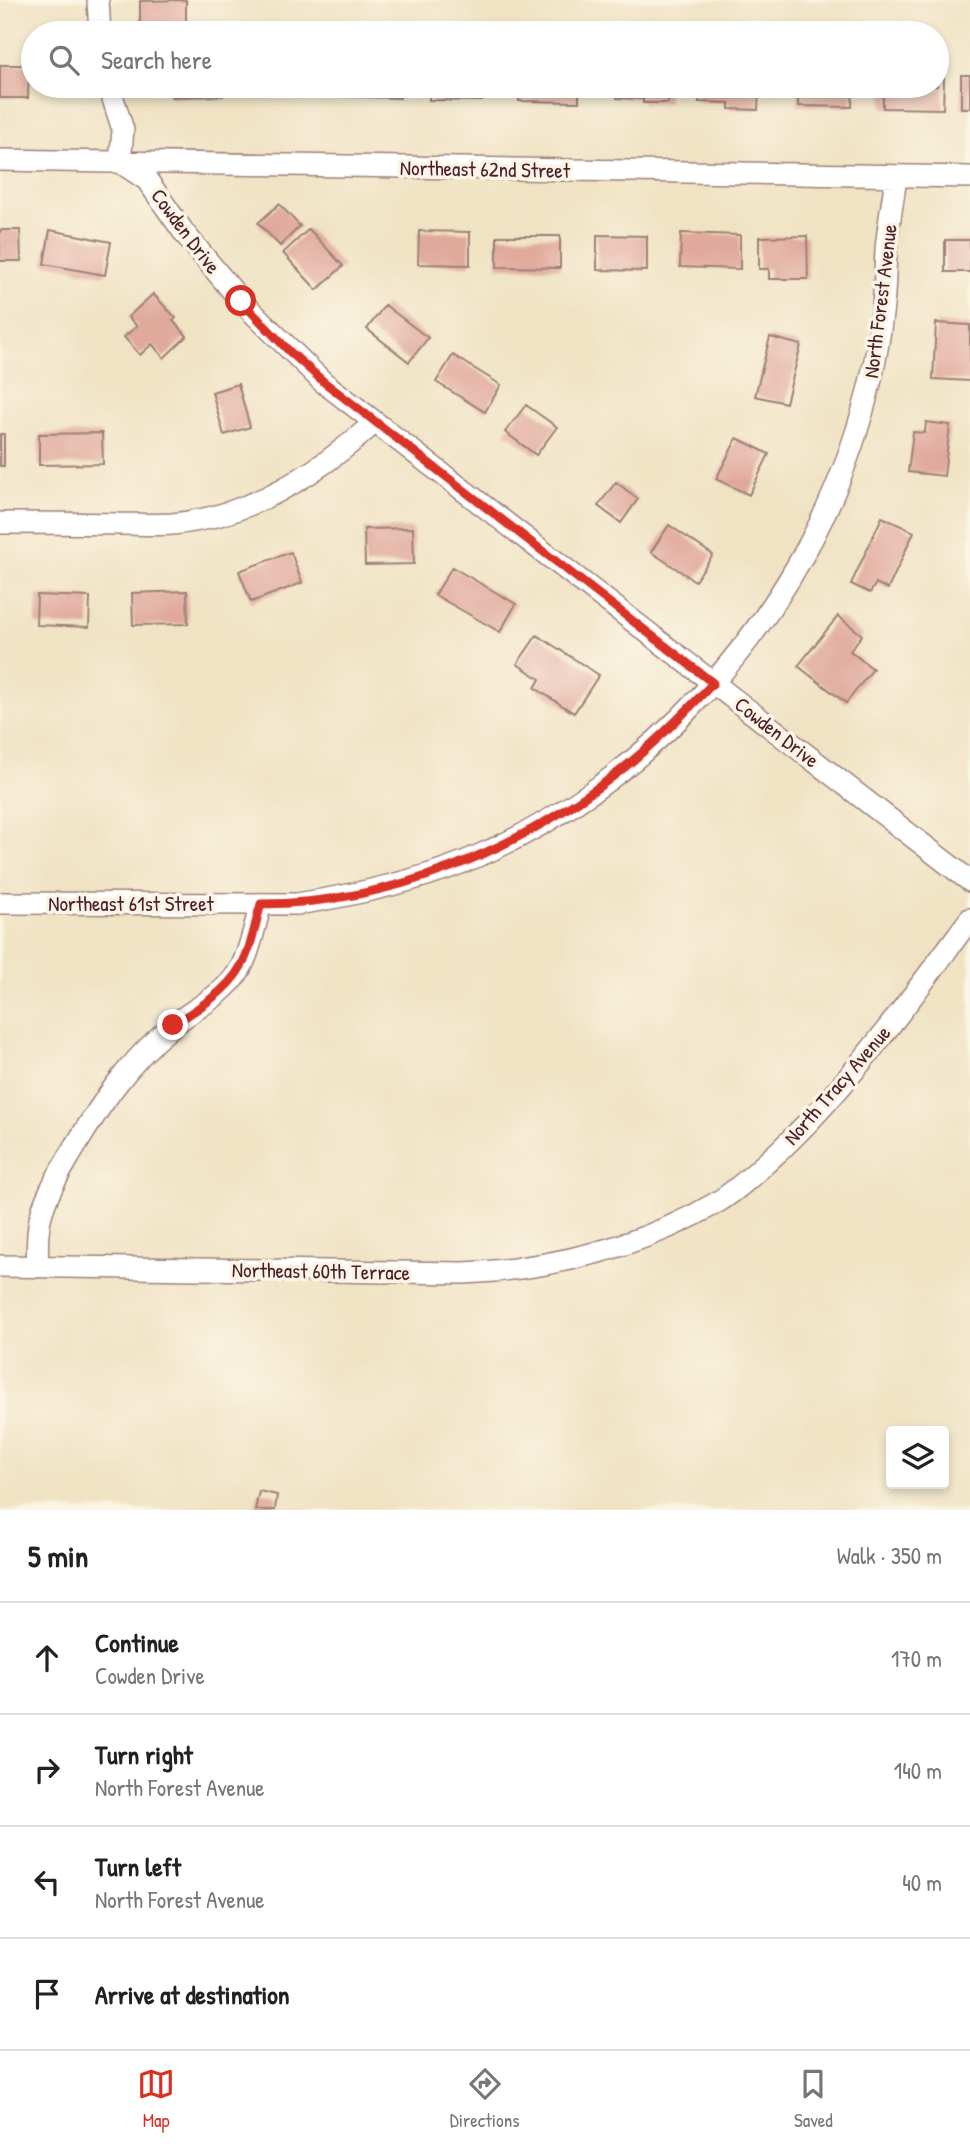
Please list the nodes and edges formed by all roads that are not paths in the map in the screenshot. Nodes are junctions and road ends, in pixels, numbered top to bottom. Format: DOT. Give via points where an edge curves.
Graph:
graph roads {
  1 [pos="98,0"];
  2 [pos="99,21"];
  3 [pos="113,98"];
  4 [pos="0,160"];
  5 [pos="120,162"];
  6 [pos="896,177"];
  7 [pos="970,177"];
  8 [pos="375,422"];
  9 [pos="0,523"];
  10 [pos="713,683"];
  11 [pos="970,881"];
  12 [pos="0,903"];
  13 [pos="261,904"];
  14 [pos="970,919"];
  15 [pos="639,1239"];
  16 [pos="0,1266"];
  17 [pos="38,1267"];
  1 -- 2 [label="street"];
  3 -- 5 [label="street" via="123,130"];
  4 -- 5 [label="street, Northeast 62nd Street"];
  5 -- 6 [label="street, Northeast 62nd Street"];
  5 -- 8 [label="street, Cowden Drive" via="147,180 201,253 289,351"];
  6 -- 7 [label="street, Northeast 62nd Street"];
  6 -- 10 [label="street, North Forest Avenue" via="882,314 852,447 798,565 758,627"];
  8 -- 9 [label="street" via="321,467 274,494 207,518 172,524"];
  8 -- 10 [label="street, Cowden Drive"];
  10 -- 11 [label="street, Cowden Drive"];
  10 -- 13 [label="street, North Forest Avenue" via="620,771 506,843 404,883 340,898"];
  12 -- 13 [label="street, Northeast 61st Street"];
  13 -- 17 [label="street" via="248,953 230,983 146,1049 101,1104 49,1191 40,1220"];
  14 -- 15 [label="street, North Tracy Avenue" via="856,1069 808,1124 718,1202"];
  15 -- 17 [label="street, Northeast 60th Terrace" via="577,1258 462,1273"];
  16 -- 17 [label="street, Northeast 60th Terrace"];
}
